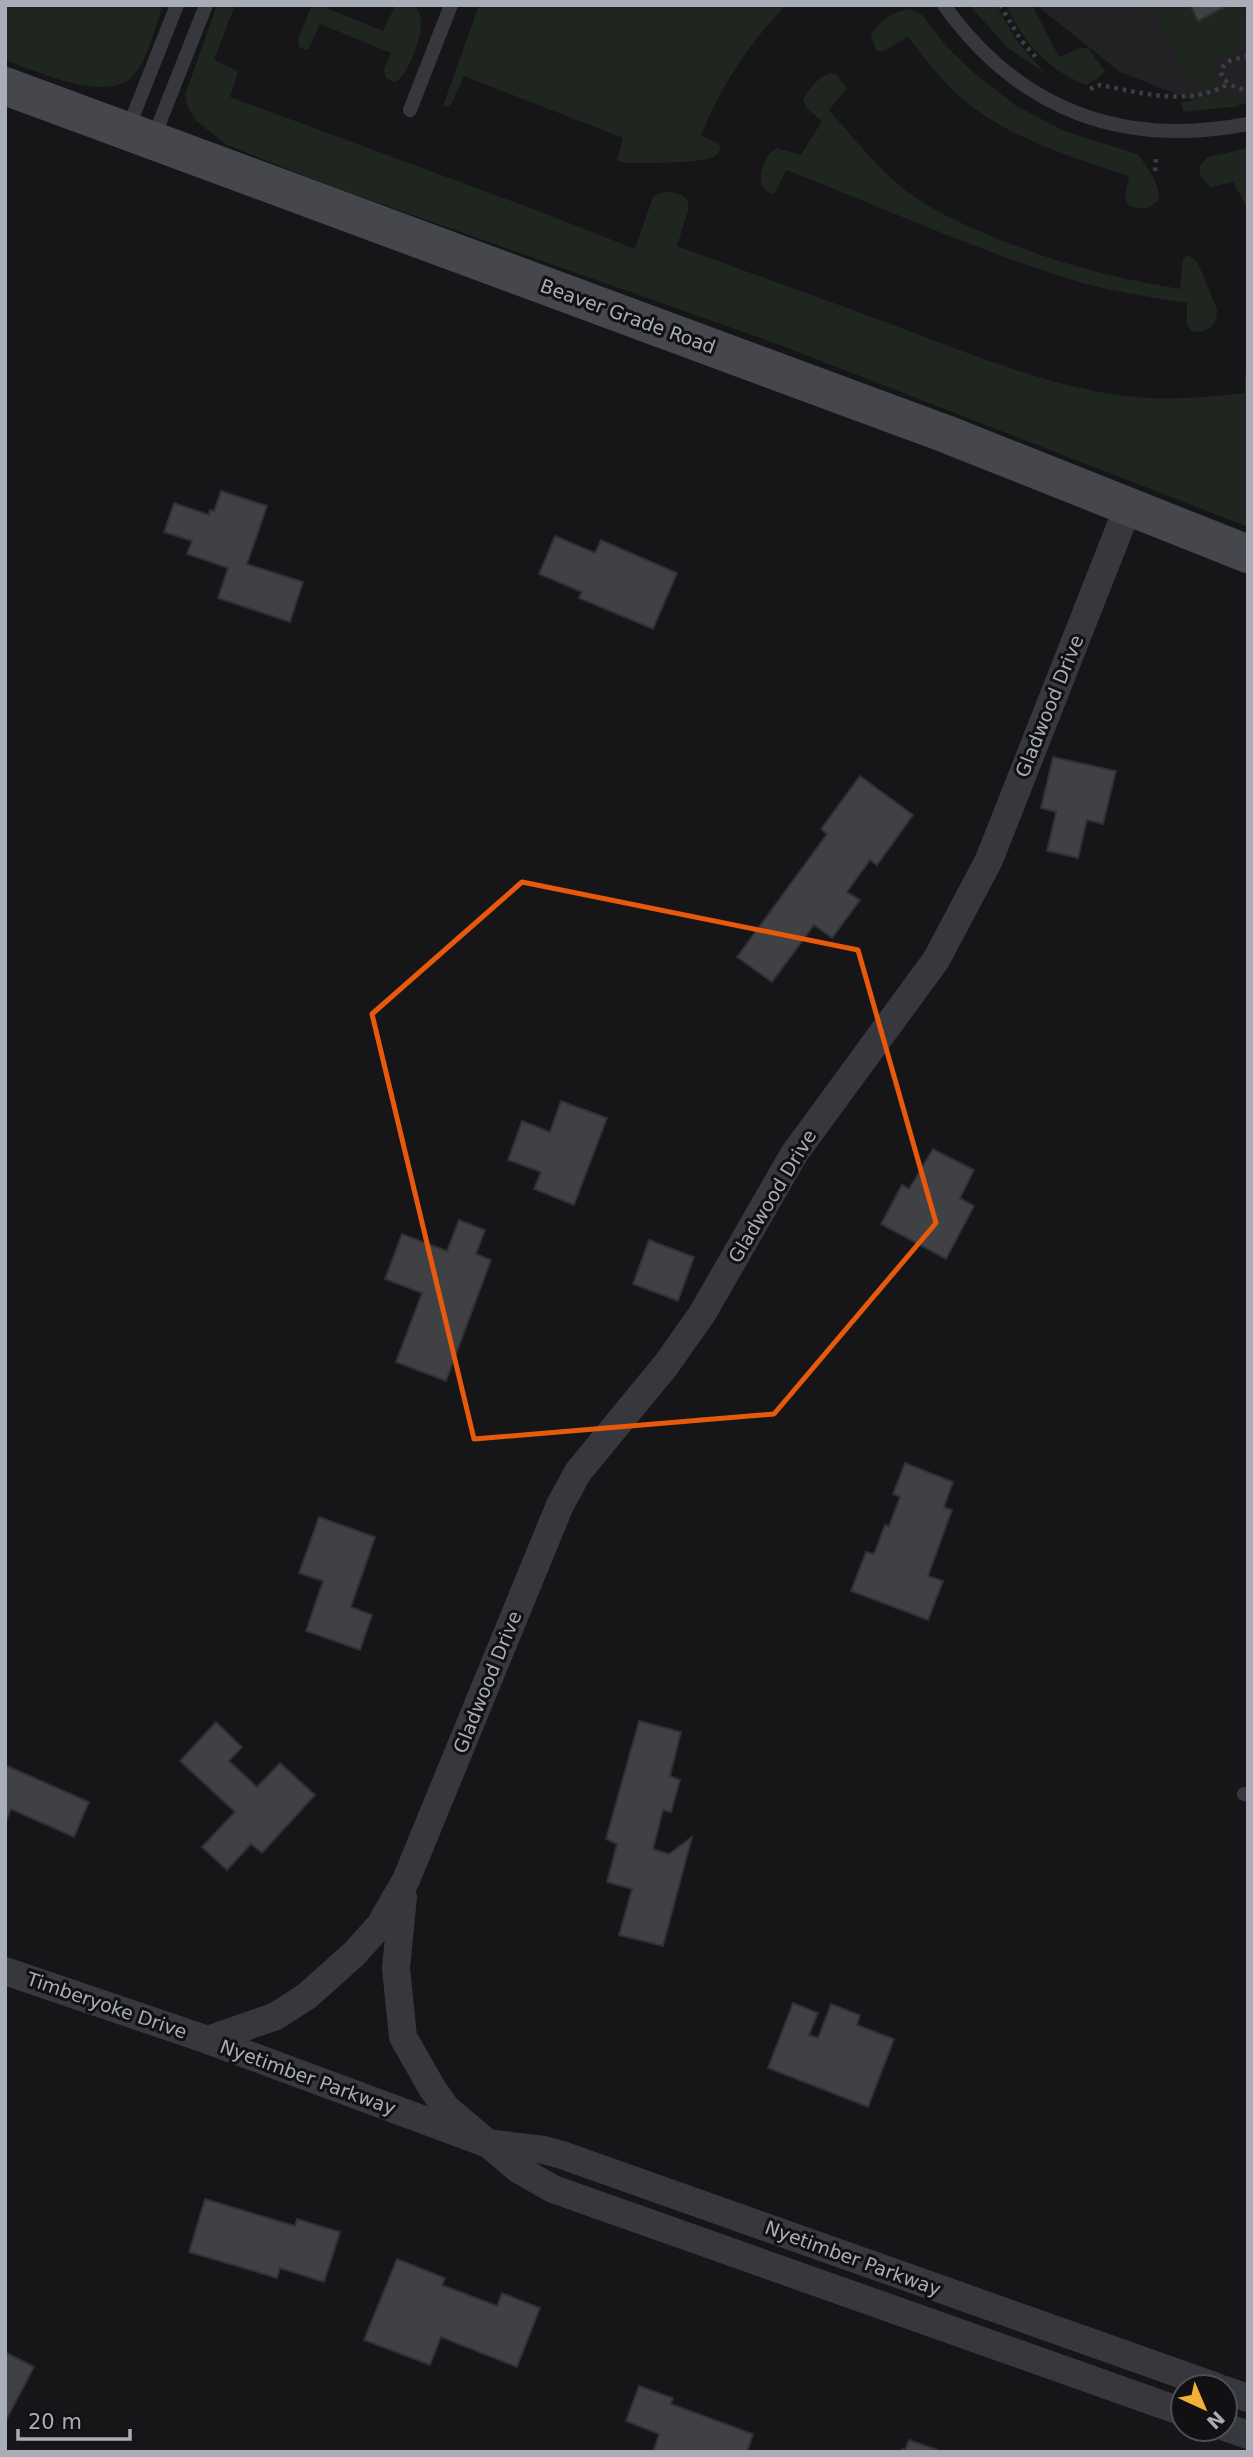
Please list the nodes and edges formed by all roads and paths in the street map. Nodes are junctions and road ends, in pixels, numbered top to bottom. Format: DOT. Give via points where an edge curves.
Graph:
graph roads {
  1 [pos="177,5"];
  2 [pos="206,5"];
  3 [pos="451,5"];
  4 [pos="944,5"];
  5 [pos="1000,5"];
  6 [pos="1248,56"];
  7 [pos="1042,65"];
  8 [pos="1228,84"];
  9 [pos="5,86"];
  10 [pos="1081,87"];
  11 [pos="1248,90"];
  12 [pos="410,110"];
  13 [pos="1248,124"];
  14 [pos="140,136"];
  15 [pos="1128,506"];
  16 [pos="1248,554"];
  17 [pos="405,1880"];
  18 [pos="5,1971"];
  19 [pos="208,2040"];
  20 [pos="486,2143"];
  21 [pos="1177,2373"];
  22 [pos="1169,2407"];
  1 -- 14 [label="lane"];
  2 -- 14 [label="lane"];
  3 -- 12 [label="lane"];
  4 -- 13 [label="lane" via="980,51 1014,79 1049,101 1090,118 1158,132"];
  5 -- 7 [label="path"];
  6 -- 8 [label="path" via="1225,64 1222,70"];
  8 -- 10 [label="path" via="1174,99 1100,85"];
  8 -- 11 [label="path"];
  9 -- 14 [label="main road, Beaver Grade Road"];
  14 -- 15 [label="main road, Beaver Grade Road" via="946,434"];
  15 -- 16 [label="main road, Beaver Grade Road"];
  15 -- 17 [label="street, Gladwood Drive" via="989,860 964,910 936,960 794,1154 702,1314 578,1472 560,1505"];
  17 -- 19 [label="street, Gladwood Drive" via="380,1925 307,1996 276,2015"];
  17 -- 20 [label="street, Gladwood Drive" via="396,1968 403,2037 446,2108"];
  18 -- 19 [label="street, Timberyoke Drive"];
  19 -- 20 [label="street, Nyetimber Parkway"];
  20 -- 21 [label="street, Nyetimber Parkway" via="562,2155"];
  20 -- 22 [label="street, Nyetimber Parkway" via="553,2189"];
}
